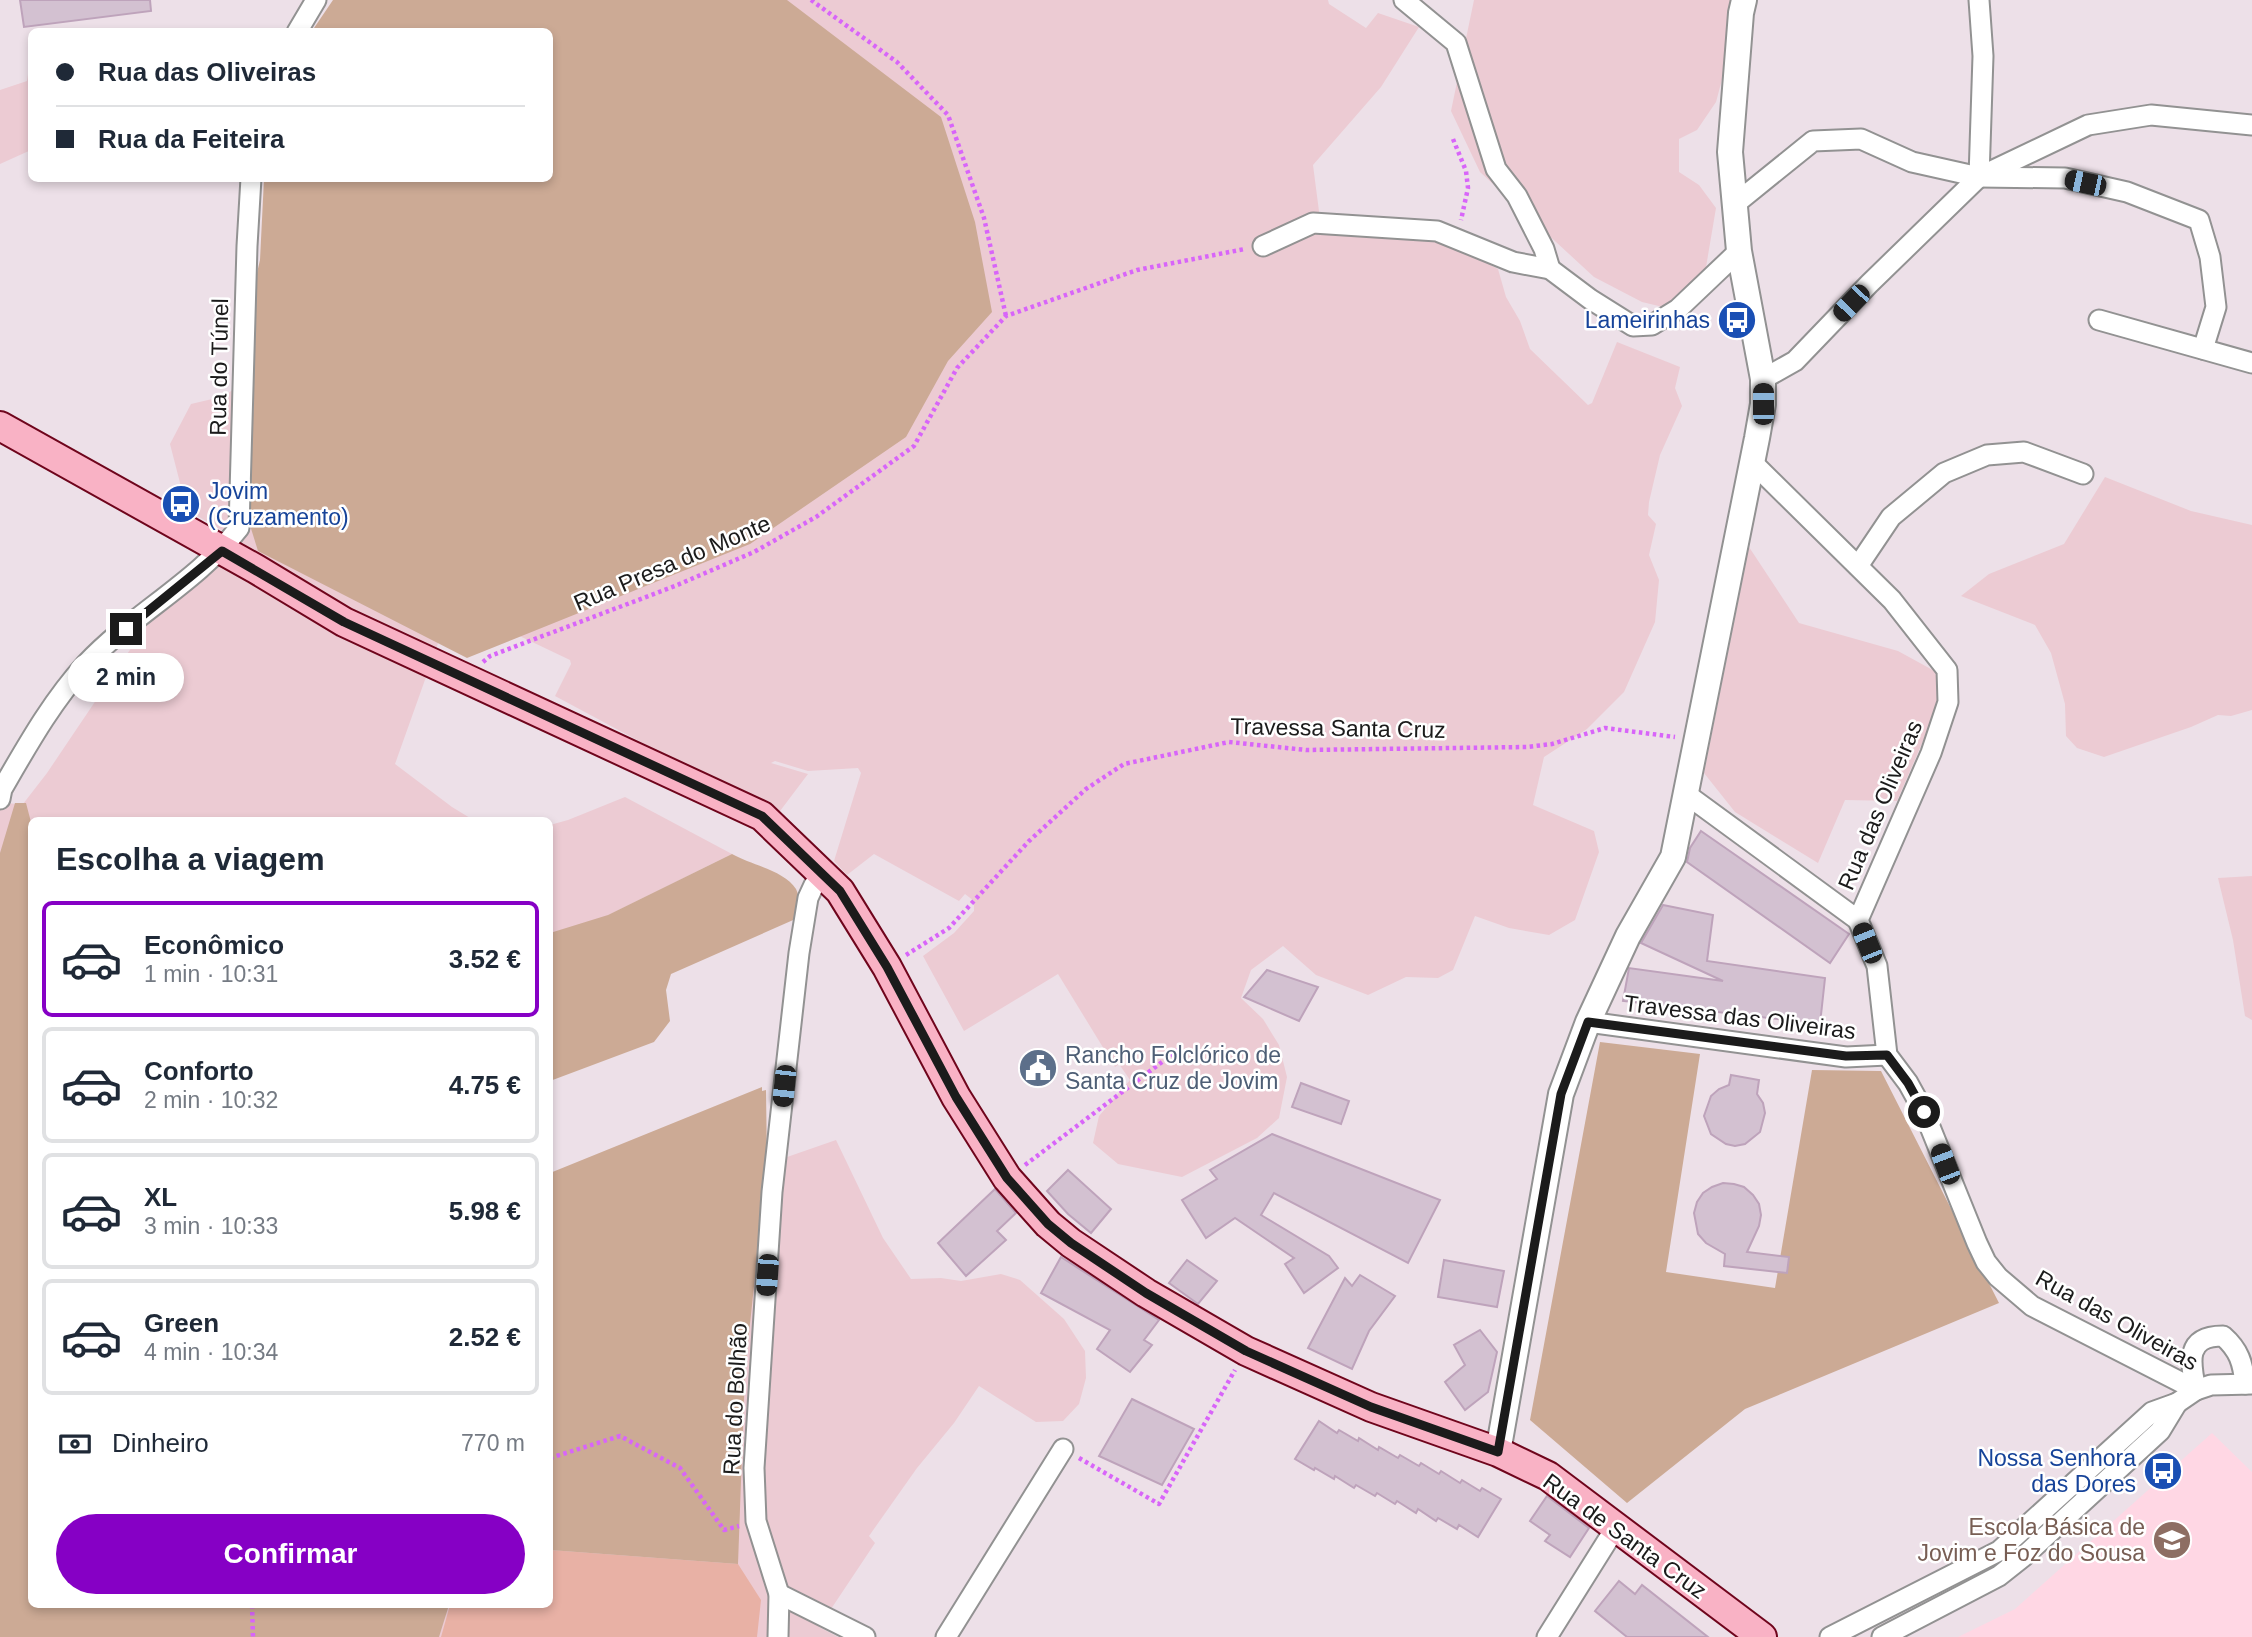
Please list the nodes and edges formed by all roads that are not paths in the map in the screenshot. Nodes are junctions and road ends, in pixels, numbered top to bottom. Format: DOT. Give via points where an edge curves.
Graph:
graph roads {
  1 [pos="316,0"];
  2 [pos="1404,0"];
  3 [pos="1744,0"];
  4 [pos="1979,0"];
  5 [pos="299,28"];
  6 [pos="2252,125"];
  7 [pos="1979,177"];
  8 [pos="251,182"];
  9 [pos="1735,204"];
  10 [pos="1263,246"];
  11 [pos="1739,251"];
  12 [pos="1550,269"];
  13 [pos="2099,320"];
  14 [pos="2203,349"];
  15 [pos="2252,363"];
  16 [pos="1763,379"];
  17 [pos="0,426"];
  18 [pos="1752,462"];
  19 [pos="2083,474"];
  20 [pos="222,551"];
  21 [pos="1858,566"];
  22 [pos="1685,794"];
  23 [pos="0,799"];
  24 [pos="823,874"];
  25 [pos="1858,920"];
  26 [pos="1588,1022"];
  27 [pos="1887,1055"];
  28 [pos="2248,1384"];
  29 [pos="2196,1390"];
  30 [pos="2178,1403"];
  31 [pos="1063,1449"];
  32 [pos="1498,1452"];
  33 [pos="1616,1527"];
  34 [pos="779,1594"];
  35 [pos="1835,1636"];
  36 [pos="778,1637"];
  37 [pos="865,1637"];
  38 [pos="946,1637"];
  39 [pos="1547,1637"];
  40 [pos="1762,1637"];
  41 [pos="1882,1637"];
  1 -- 5 [label="street"];
  2 -- 12 [label="street" via="1456,43 1496,169 1517,196"];
  3 -- 9 [label="street" via="1730,152"];
  4 -- 7 [label="street" via="1983,56"];
  6 -- 7 [label="street" via="2151,115 2088,125"];
  7 -- 9 [label="street" via="1912,162 1861,139 1813,141"];
  7 -- 14 [label="street" via="2065,178 2127,192 2199,220 2210,257 2216,307"];
  7 -- 16 [label="street" via="1795,361"];
  8 -- 20 [label="street, Rua do Túnel" via="239,528"];
  9 -- 11 [label="street"];
  10 -- 12 [label="street" via="1313,223 1437,231 1513,262"];
  11 -- 12 [label="street" via="1678,309 1652,325 1633,326"];
  11 -- 16 [label="street"];
  13 -- 14 [label="street"];
  14 -- 15 [label="street"];
  16 -- 18 [label="street"];
  17 -- 20 [label="main road, Rua de Santa Cruz"];
  18 -- 21 [label="street, Rua das Oliveiras"];
  18 -- 22 [label="street"];
  19 -- 21 [label="street" via="2025,452 1987,455 1944,473 1891,517"];
  20 -- 23 [label="street" via="86,664 39,726"];
  20 -- 24 [label="main road, Rua de Santa Cruz" via="344,622 762,816"];
  21 -- 25 [label="street, Rua das Oliveiras" via="1892,600 1947,670 1948,702 1931,753"];
  22 -- 25 [label="street"];
  22 -- 26 [label="street" via="1673,858 1628,936"];
  24 -- 32 [label="main road, Rua de Santa Cruz" via="840,891 887,967 956,1097 1007,1178 1048,1224 1146,1293 1246,1351 1371,1407"];
  24 -- 34 [label="street, Rua do Bolhão" via="808,898 799,953 772,1192 754,1468 756,1521"];
  25 -- 27 [label="street, Rua das Oliveiras" via="1877,967"];
  26 -- 27 [label="street, Travessa das Oliveiras" via="1846,1056"];
  26 -- 32 [label="street" via="1561,1094"];
  27 -- 29 [label="street, Rua das Oliveiras" via="1924,1112 1976,1243 1998,1277 2032,1306"];
  28 -- 29 [label="street"];
  28 -- 29 [label="street" via="2233,1345 2223,1336 2210,1336 2192,1353"];
  29 -- 30 [label="street"];
  30 -- 35 [label="street" via="2146,1416 1999,1551"];
  30 -- 41 [label="street" via="2160,1431 2023,1557 1987,1582"];
  31 -- 38 [label="street"];
  32 -- 33 [label="main road, Rua de Santa Cruz" via="1548,1476"];
  33 -- 39 [label="street"];
  33 -- 40 [label="main road, Rua de Santa Cruz"];
  34 -- 36 [label="street, Rua do Bolhão"];
  34 -- 37 [label="street"];
}
